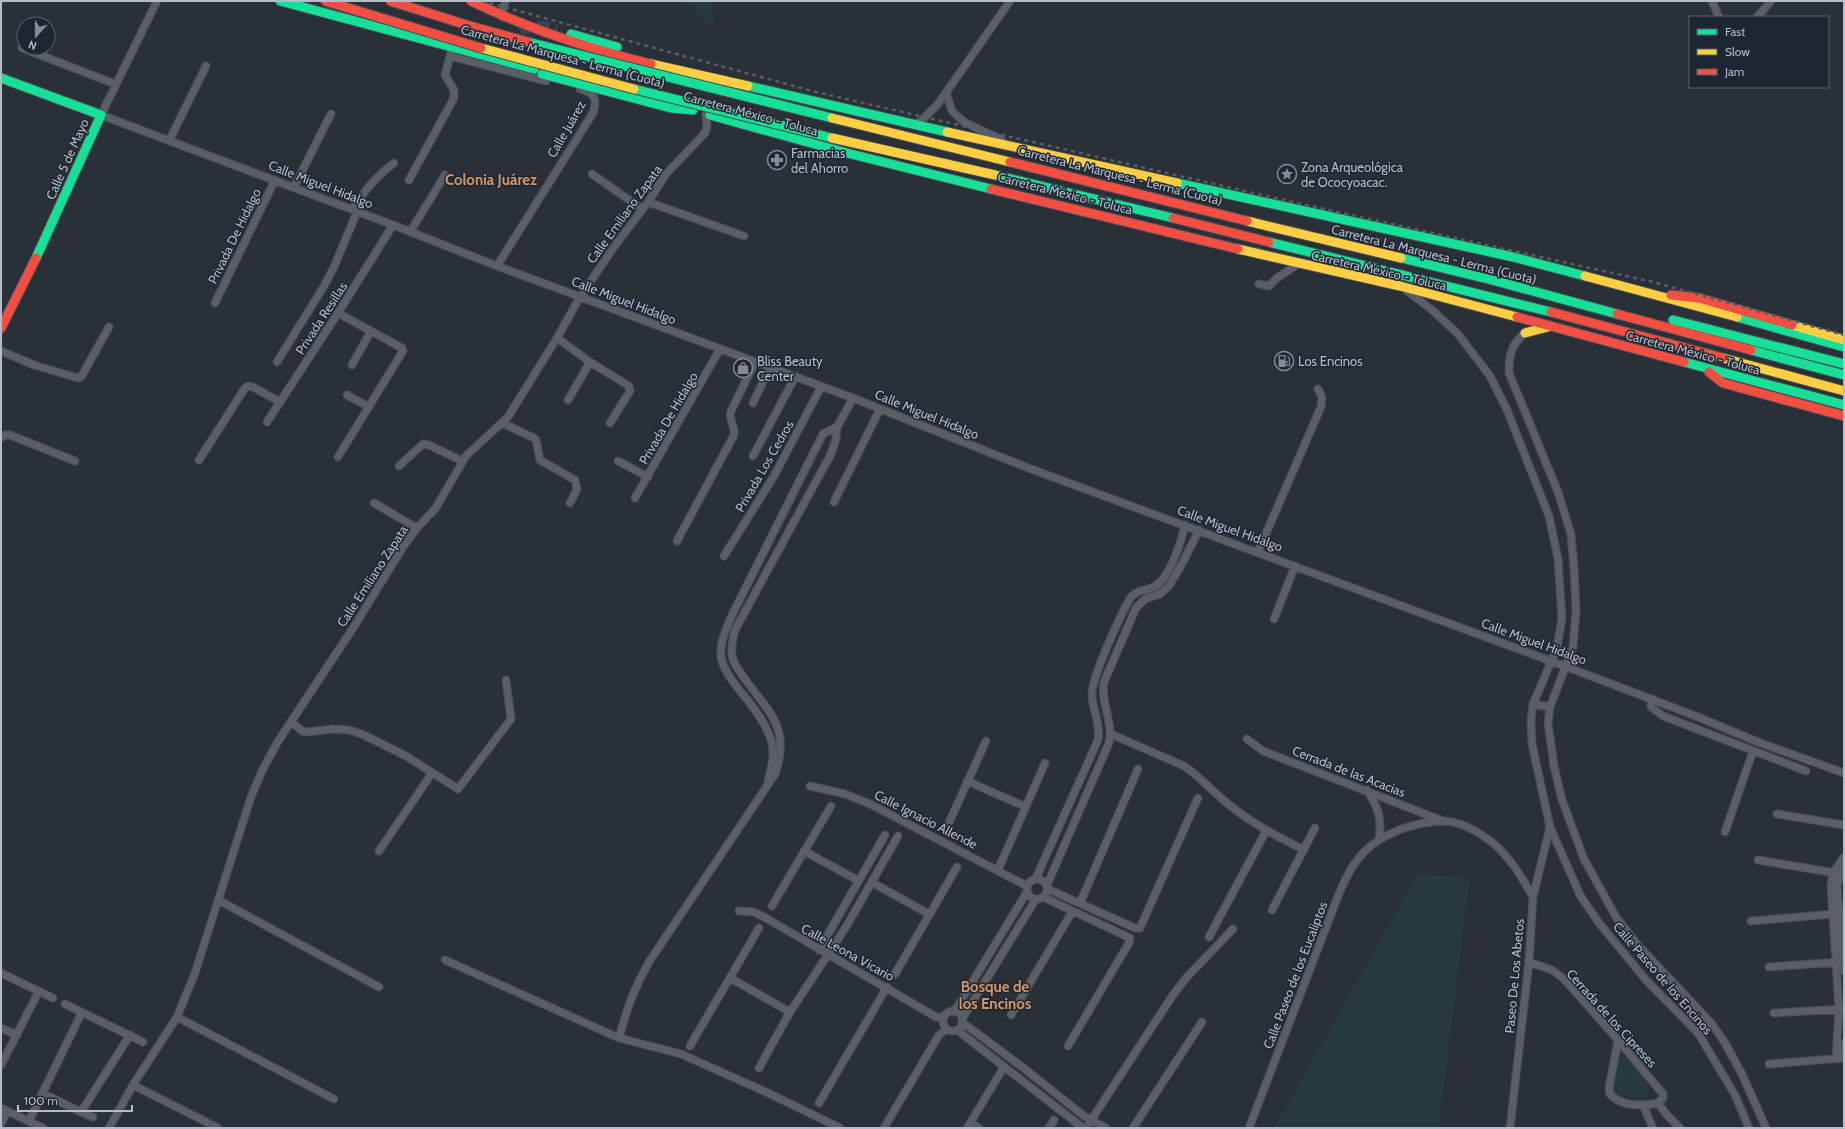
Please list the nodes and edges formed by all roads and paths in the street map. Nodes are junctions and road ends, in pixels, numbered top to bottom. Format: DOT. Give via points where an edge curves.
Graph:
graph roads {
  1 [pos="157,1"];
  2 [pos="280,1"];
  3 [pos="325,1"];
  4 [pos="390,1"];
  5 [pos="471,1"];
  6 [pos="505,1"];
  7 [pos="1010,1"];
  8 [pos="1712,1"];
  9 [pos="1771,1"];
  10 [pos="1719,16"];
  11 [pos="1759,16"];
  12 [pos="502,17"];
  13 [pos="557,30"];
  14 [pos="451,52"];
  15 [pos="43,56"];
  16 [pos="206,66"];
  17 [pos="542,74"];
  18 [pos="1,78"];
  19 [pos="115,84"];
  20 [pos="748,86"];
  21 [pos="946,92"];
  22 [pos="693,110"];
  23 [pos="331,114"];
  24 [pos="706,114"];
  25 [pos="101,115"];
  26 [pos="912,125"];
  27 [pos="170,141"];
  28 [pos="1024,150"];
  29 [pos="394,163"];
  30 [pos="592,174"];
  31 [pos="445,175"];
  32 [pos="275,180"];
  33 [pos="409,180"];
  34 [pos="294,188"];
  35 [pos="648,202"];
  36 [pos="642,209"];
  37 [pos="355,211"];
  38 [pos="393,225"];
  39 [pos="410,232"];
  40 [pos="744,236"];
  41 [pos="1298,264"];
  42 [pos="497,266"];
  43 [pos="1492,280"];
  44 [pos="1260,284"];
  45 [pos="1400,286"];
  46 [pos="1646,292"];
  47 [pos="580,297"];
  48 [pos="215,303"];
  49 [pos="338,314"];
  50 [pos="109,327"];
  51 [pos="1550,327"];
  52 [pos="1,328"];
  53 [pos="371,331"];
  54 [pos="1525,333"];
  55 [pos="557,338"];
  56 [pos="1844,340"];
  57 [pos="1844,347"];
  58 [pos="720,349"];
  59 [pos="1,351"];
  60 [pos="277,362"];
  61 [pos="590,362"];
  62 [pos="755,362"];
  63 [pos="1844,364"];
  64 [pos="352,365"];
  65 [pos="770,367"];
  66 [pos="1703,368"];
  67 [pos="1844,375"];
  68 [pos="795,377"];
  69 [pos="822,387"];
  70 [pos="1318,389"];
  71 [pos="1844,391"];
  72 [pos="347,395"];
  73 [pos="852,398"];
  74 [pos="568,400"];
  75 [pos="280,402"];
  76 [pos="753,403"];
  77 [pos="1844,405"];
  78 [pos="369,407"];
  79 [pos="880,409"];
  80 [pos="1844,416"];
  81 [pos="267,422"];
  82 [pos="502,423"];
  83 [pos="610,423"];
  84 [pos="837,427"];
  85 [pos="1,438"];
  86 [pos="753,456"];
  87 [pos="338,457"];
  88 [pos="199,460"];
  89 [pos="75,461"];
  90 [pos="462,461"];
  91 [pos="618,461"];
  92 [pos="399,466"];
  93 [pos="648,477"];
  94 [pos="635,498"];
  95 [pos="834,502"];
  96 [pos="374,503"];
  97 [pos="570,503"];
  98 [pos="1185,525"];
  99 [pos="417,528"];
  100 [pos="1198,530"];
  101 [pos="677,541"];
  102 [pos="1180,542"];
  103 [pos="1191,546"];
  104 [pos="1258,552"];
  105 [pos="724,556"];
  106 [pos="1295,566"];
  107 [pos="1168,570"];
  108 [pos="1176,575"];
  109 [pos="1274,619"];
  110 [pos="1552,661"];
  111 [pos="736,666"];
  112 [pos="1567,667"];
  113 [pos="506,680"];
  114 [pos="742,692"];
  115 [pos="1652,699"];
  116 [pos="1533,704"];
  117 [pos="1550,707"];
  118 [pos="1105,708"];
  119 [pos="1094,710"];
  120 [pos="291,722"];
  121 [pos="1111,734"];
  122 [pos="1247,739"];
  123 [pos="986,741"];
  124 [pos="1753,751"];
  125 [pos="1045,763"];
  126 [pos="1138,769"];
  127 [pos="1806,771"];
  128 [pos="432,773"];
  129 [pos="1844,773"];
  130 [pos="967,781"];
  131 [pos="810,786"];
  132 [pos="766,787"];
  133 [pos="1368,790"];
  134 [pos="1198,798"];
  135 [pos="831,806"];
  136 [pos="1026,807"];
  137 [pos="1777,814"];
  138 [pos="1445,821"];
  139 [pos="1844,825"];
  140 [pos="947,827"];
  141 [pos="1550,827"];
  142 [pos="1315,828"];
  143 [pos="1266,831"];
  144 [pos="1725,832"];
  145 [pos="885,835"];
  146 [pos="898,836"];
  147 [pos="1379,840"];
  148 [pos="1304,850"];
  149 [pos="379,851"];
  150 [pos="804,851"];
  151 [pos="1844,858"];
  152 [pos="1758,860"];
  153 [pos="957,867"];
  154 [pos="998,870"];
  155 [pos="1839,872"];
  156 [pos="1036,878"];
  157 [pos="859,881"];
  158 [pos="873,883"];
  159 [pos="1047,887"];
  160 [pos="1027,889"];
  161 [pos="1044,897"];
  162 [pos="1534,897"];
  163 [pos="1036,899"];
  164 [pos="220,901"];
  165 [pos="1080,903"];
  166 [pos="772,906"];
  167 [pos="1272,910"];
  168 [pos="739,911"];
  169 [pos="1072,912"];
  170 [pos="929,914"];
  171 [pos="1838,914"];
  172 [pos="1751,921"];
  173 [pos="758,928"];
  174 [pos="1233,929"];
  175 [pos="1209,937"];
  176 [pos="819,950"];
  177 [pos="828,955"];
  178 [pos="445,960"];
  179 [pos="1529,962"];
  180 [pos="1836,962"];
  181 [pos="1844,962"];
  182 [pos="1769,967"];
  183 [pos="1844,971"];
  184 [pos="1,973"];
  185 [pos="895,974"];
  186 [pos="730,978"];
  187 [pos="887,987"];
  188 [pos="379,988"];
  189 [pos="38,991"];
  190 [pos="53,998"];
  191 [pos="65,1004"];
  192 [pos="1842,1009"];
  193 [pos="82,1012"];
  194 [pos="790,1012"];
  195 [pos="954,1012"];
  196 [pos="1774,1013"];
  197 [pos="1011,1015"];
  198 [pos="177,1017"];
  199 [pos="944,1017"];
  200 [pos="962,1020"];
  201 [pos="1202,1022"];
  202 [pos="1712,1024"];
  203 [pos="1,1028"];
  204 [pos="947,1029"];
  205 [pos="957,1030"];
  206 [pos="1698,1033"];
  207 [pos="16,1035"];
  208 [pos="130,1035"];
  209 [pos="619,1038"];
  210 [pos="1618,1040"];
  211 [pos="143,1042"];
  212 [pos="1844,1043"];
  213 [pos="690,1046"];
  214 [pos="1068,1046"];
  215 [pos="1841,1058"];
  216 [pos="1770,1064"];
  217 [pos="1,1065"];
  218 [pos="1021,1066"];
  219 [pos="1004,1067"];
  220 [pos="759,1068"];
  221 [pos="1014,1074"];
  222 [pos="133,1085"];
  223 [pos="42,1093"];
  224 [pos="334,1099"];
  225 [pos="819,1103"];
  226 [pos="1658,1103"];
  227 [pos="1643,1105"];
  228 [pos="4,1110"];
  229 [pos="81,1112"];
  230 [pos="93,1117"];
  231 [pos="1054,1120"];
  232 [pos="1092,1120"];
  233 [pos="29,1121"];
  234 [pos="1,1124"];
  235 [pos="968,1126"];
  236 [pos="44,1128"];
  237 [pos="109,1128"];
  238 [pos="218,1128"];
  239 [pos="840,1128"];
  240 [pos="884,1128"];
  241 [pos="979,1128"];
  242 [pos="1049,1128"];
  243 [pos="1083,1128"];
  244 [pos="1086,1128"];
  245 [pos="1106,1128"];
  246 [pos="1133,1128"];
  247 [pos="1249,1128"];
  248 [pos="1510,1128"];
  249 [pos="1653,1128"];
  250 [pos="1680,1128"];
  251 [pos="1749,1128"];
  252 [pos="1766,1128"];
  1 -- 19 [label="street, Calle 5 de Mayo"];
  2 -- 14 [label="main road, Carretera México - Toluca" via="354,19"];
  3 -- 71 [label="main road, Carretera La Marquesa - Lerma (Cuota), bridge" via="596,80 772,124 1113,202 1554,313"];
  4 -- 43 [label="main road, Carretera La Marquesa - Lerma (Cuota), bridge" via="571,53"];
  5 -- 12 [label="main road, Carretera México - Toluca"];
  6 -- 12 [label="street"];
  7 -- 21 [label="street"];
  8 -- 10 [label="street"];
  9 -- 11 [label="street"];
  12 -- 20 [label="main road, Carretera México - Toluca" via="592,49"];
  13 -- 20 [label="main road" via="689,65"];
  14 -- 22 [label="main road, Carretera México - Toluca"];
  14 -- 33 [label="street" via="445,75 454,90 454,98"];
  14 -- 42 [label="street, Calle Juárez" via="584,90 592,94 596,100 593,113"];
  15 -- 19 [label="street"];
  16 -- 27 [label="street"];
  17 -- 22 [label="main road" via="671,108"];
  18 -- 25 [label="main road, Calle Miguel Hidalgo"];
  19 -- 25 [label="street, Calle 5 de Mayo"];
  20 -- 26 [label="main road, Carretera México - Toluca"];
  21 -- 26 [label="street" via="931,112"];
  21 -- 28 [label="street" via="952,111 964,122"];
  22 -- 24 [label="main road, Carretera México - Toluca"];
  23 -- 34 [label="street"];
  24 -- 35 [label="street, Calle Emiliano Zapata" via="705,132 666,174"];
  24 -- 41 [label="main road, Carretera México - Toluca" via="847,152"];
  25 -- 27 [label="street, Calle Miguel Hidalgo"];
  25 -- 52 [label="main road, Calle 5 de Mayo" via="42,246"];
  26 -- 28 [label="main road, Carretera México - Toluca"];
  27 -- 32 [label="street, Calle Miguel Hidalgo"];
  28 -- 46 [label="main road, Carretera México - Toluca" via="1505,256"];
  29 -- 37 [label="street" via="369,186"];
  30 -- 36 [label="street"];
  31 -- 39 [label="street"];
  32 -- 34 [label="street, Calle Miguel Hidalgo"];
  32 -- 48 [label="street, Privada De Hidalgo"];
  34 -- 37 [label="street, Calle Miguel Hidalgo"];
  35 -- 36 [label="street, Calle Emiliano Zapata"];
  35 -- 40 [label="street"];
  36 -- 47 [label="street, Calle Emiliano Zapata"];
  37 -- 38 [label="street, Calle Miguel Hidalgo"];
  37 -- 60 [label="street" via="334,268"];
  38 -- 39 [label="street, Calle Miguel Hidalgo"];
  38 -- 49 [label="street, Privada Resillas"];
  39 -- 42 [label="street, Calle Miguel Hidalgo"];
  41 -- 44 [label="street" via="1269,286"];
  41 -- 45 [label="main road, Carretera México - Toluca"];
  42 -- 47 [label="street, Calle Miguel Hidalgo"];
  43 -- 63 [label="main road" via="1573,294"];
  43 -- 67 [label="main road, Carretera La Marquesa - Lerma (Cuota)"];
  45 -- 51 [label="main road, Carretera México - Toluca"];
  45 -- 110 [label="street, Calle Paseo de los Encinos" via="1431,309 1458,334 1475,356 1490,376 1520,443 1549,516 1558,559 1562,618 1560,637"];
  46 -- 56 [label="main road" via="1699,298"];
  46 -- 57 [label="main road, Carretera México - Toluca"];
  47 -- 55 [label="street, Calle Emiliano Zapata"];
  47 -- 58 [label="street, Calle Miguel Hidalgo"];
  49 -- 53 [label="street"];
  49 -- 75 [label="street, Privada Resillas"];
  50 -- 59 [label="street" via="81,377 78,378 34,365"];
  51 -- 54 [label="main road"];
  51 -- 66 [label="main road, Carretera México - Toluca"];
  53 -- 64 [label="street"];
  53 -- 78 [label="street" via="402,348 403,351"];
  54 -- 112 [label="street, Calle Paseo de los Encinos" via="1515,341 1509,361 1509,373 1558,492 1571,534 1576,610 1573,647"];
  55 -- 61 [label="street"];
  55 -- 82 [label="street, Calle Emiliano Zapata"];
  58 -- 62 [label="street, Calle Miguel Hidalgo"];
  58 -- 93 [label="street, Privada De Hidalgo"];
  61 -- 74 [label="street"];
  61 -- 83 [label="street" via="630,388"];
  62 -- 65 [label="street, Calle Miguel Hidalgo"];
  62 -- 101 [label="street" via="729,417 735,429 734,436"];
  65 -- 68 [label="street, Calle Miguel Hidalgo"];
  65 -- 76 [label="street"];
  66 -- 77 [label="main road, Carretera México - Toluca"];
  66 -- 80 [label="main road" via="1724,383"];
  68 -- 69 [label="street, Calle Miguel Hidalgo"];
  68 -- 86 [label="street"];
  69 -- 73 [label="street, Calle Miguel Hidalgo"];
  69 -- 105 [label="street, Privada Los Cedros" via="774,476"];
  70 -- 104 [label="street" via="1322,397 1321,407"];
  72 -- 78 [label="street"];
  73 -- 79 [label="street, Calle Miguel Hidalgo"];
  73 -- 84 [label="street"];
  75 -- 81 [label="street, Privada Resillas"];
  75 -- 88 [label="street" via="249,386 245,388"];
  78 -- 87 [label="street"];
  79 -- 95 [label="street"];
  79 -- 98 [label="street, Calle Miguel Hidalgo" via="1031,469"];
  82 -- 90 [label="street, Calle Emiliano Zapata"];
  82 -- 97 [label="street" via="534,438 540,460 575,480 577,489"];
  84 -- 111 [label="street" via="831,454 735,630 732,655"];
  84 -- 114 [label="street" via="823,434 723,638 721,655 724,666"];
  85 -- 89 [label="street" via="10,434"];
  90 -- 92 [label="street" via="423,444"];
  90 -- 99 [label="street, Calle Emiliano Zapata" via="435,509"];
  91 -- 93 [label="street"];
  93 -- 94 [label="street, Privada De Hidalgo"];
  96 -- 99 [label="street"];
  98 -- 100 [label="street, Calle Miguel Hidalgo"];
  98 -- 102 [label="street"];
  99 -- 120 [label="street, Calle Emiliano Zapata"];
  100 -- 103 [label="street"];
  100 -- 104 [label="street, Calle Miguel Hidalgo"];
  102 -- 103 [label="street"];
  102 -- 107 [label="street"];
  103 -- 108 [label="street"];
  104 -- 106 [label="street, Calle Miguel Hidalgo"];
  106 -- 109 [label="street"];
  106 -- 110 [label="street, Calle Miguel Hidalgo"];
  107 -- 108 [label="street"];
  107 -- 119 [label="street" via="1159,583 1134,593 1128,603 1094,681"];
  108 -- 118 [label="street" via="1165,591 1145,599 1136,608 1104,682 1102,690"];
  110 -- 112 [label="street, Calle Miguel Hidalgo"];
  110 -- 116 [label="street, Calle Paseo de los Encinos"];
  111 -- 114 [label="street"];
  111 -- 132 [label="street" via="776,722 780,734 781,757 775,774"];
  112 -- 115 [label="street, Calle Miguel Hidalgo"];
  112 -- 117 [label="street, Calle Paseo de los Encinos"];
  113 -- 128 [label="street" via="511,719 460,787 456,789"];
  114 -- 132 [label="street" via="758,715 770,738 774,753"];
  115 -- 124 [label="street" via="1651,707 1663,716"];
  115 -- 129 [label="street, Calle Miguel Hidalgo" via="1758,742"];
  116 -- 117 [label="street"];
  116 -- 141 [label="street, Calle Paseo de los Encinos" via="1532,744"];
  117 -- 202 [label="street, Calle Paseo de los Encinos" via="1550,739 1562,800 1584,859 1598,887 1616,917 1637,944"];
  118 -- 119 [label="street"];
  118 -- 121 [label="street"];
  119 -- 156 [label="street" via="1099,729 1098,740"];
  120 -- 128 [label="street" via="302,731 349,730 364,735 406,756"];
  120 -- 164 [label="street, Calle Emiliano Zapata" via="262,771 251,797"];
  121 -- 143 [label="street" via="1195,772 1221,798"];
  121 -- 159 [label="street"];
  122 -- 133 [label="street, Cerrada de las Acacias" via="1263,751"];
  123 -- 130 [label="street"];
  124 -- 127 [label="street"];
  124 -- 144 [label="street"];
  125 -- 136 [label="street"];
  126 -- 165 [label="street"];
  128 -- 149 [label="street"];
  130 -- 136 [label="street"];
  130 -- 140 [label="street"];
  131 -- 154 [label="street, Calle Ignacio Allende" via="845,794 870,804"];
  132 -- 209 [label="street" via="643,973 629,1002"];
  133 -- 138 [label="street, Cerrada de las Acacias"];
  133 -- 147 [label="street" via="1380,814"];
  134 -- 165 [label="street" via="1138,929"];
  135 -- 150 [label="street"];
  136 -- 154 [label="street"];
  137 -- 139 [label="street"];
  138 -- 147 [label="street, Calle Paseo de los Eucaliptos" via="1415,825"];
  138 -- 162 [label="street, Calle Paseo de los Eucaliptos" via="1472,829 1490,840 1516,866"];
  141 -- 162 [label="street, Paseo De Los Abetos"];
  141 -- 206 [label="street, Calle Paseo de los Encinos" via="1580,895 1599,923 1646,980"];
  142 -- 148 [label="street"];
  143 -- 148 [label="street"];
  143 -- 175 [label="street"];
  145 -- 157 [label="street"];
  146 -- 158 [label="street"];
  147 -- 247 [label="street, Calle Paseo de los Eucaliptos" via="1364,852 1350,869 1340,891"];
  148 -- 167 [label="street"];
  150 -- 157 [label="street"];
  150 -- 166 [label="street"];
  151 -- 155 [label="street"];
  152 -- 155 [label="street"];
  153 -- 170 [label="street"];
  154 -- 160 [label="street, Calle Ignacio Allende"];
  155 -- 171 [label="street" via="1831,886"];
  156 -- 159 [label="street"];
  156 -- 160 [label="street" via="1030,881"];
  157 -- 176 [label="street"];
  158 -- 170 [label="street"];
  158 -- 177 [label="street"];
  159 -- 161 [label="street"];
  159 -- 165 [label="street"];
  160 -- 163 [label="street" via="1030,897"];
  160 -- 195 [label="street"];
  161 -- 163 [label="street"];
  161 -- 169 [label="street"];
  162 -- 179 [label="street, Paseo De Los Abetos"];
  163 -- 200 [label="street"];
  164 -- 188 [label="street"];
  164 -- 198 [label="street, Calle Emiliano Zapata"];
  168 -- 176 [label="street, Calle Leona Vicario" via="754,912"];
  169 -- 197 [label="street"];
  169 -- 214 [label="street" via="1130,938"];
  170 -- 185 [label="street"];
  171 -- 172 [label="street"];
  171 -- 180 [label="street"];
  171 -- 181 [label="street"];
  173 -- 186 [label="street"];
  174 -- 232 [label="street" via="1173,995"];
  176 -- 177 [label="street, Calle Leona Vicario"];
  177 -- 187 [label="street, Calle Leona Vicario"];
  177 -- 194 [label="street"];
  178 -- 209 [label="street"];
  179 -- 210 [label="street, Cerrada de los Cipreses" via="1552,970 1564,979"];
  179 -- 248 [label="street, Paseo De Los Abetos"];
  180 -- 181 [label="street"];
  180 -- 182 [label="street"];
  180 -- 192 [label="street"];
  181 -- 183 [label="street"];
  184 -- 189 [label="street"];
  186 -- 194 [label="street"];
  186 -- 213 [label="street"];
  187 -- 199 [label="street, Calle Leona Vicario" via="936,1017"];
  187 -- 225 [label="street"];
  189 -- 190 [label="street"];
  189 -- 207 [label="street"];
  191 -- 193 [label="street"];
  192 -- 196 [label="street"];
  192 -- 215 [label="street"];
  193 -- 208 [label="street"];
  193 -- 223 [label="street"];
  194 -- 220 [label="street"];
  195 -- 199 [label="street"];
  195 -- 200 [label="street" via="960,1015"];
  198 -- 222 [label="street, Calle Emiliano Zapata"];
  198 -- 224 [label="street"];
  199 -- 204 [label="street" via="943,1024"];
  200 -- 205 [label="street" via="962,1025"];
  200 -- 218 [label="street"];
  201 -- 246 [label="street"];
  202 -- 206 [label="street"];
  202 -- 252 [label="street, Calle Paseo de los Encinos" via="1742,1074"];
  203 -- 207 [label="street"];
  204 -- 205 [label="street"];
  204 -- 240 [label="street" via="939,1035"];
  205 -- 219 [label="street"];
  206 -- 251 [label="street, Calle Paseo de los Encinos" via="1735,1095"];
  207 -- 217 [label="street"];
  208 -- 211 [label="street"];
  208 -- 229 [label="street"];
  209 -- 239 [label="street" via="681,1054"];
  210 -- 226 [label="street, Cerrada de los Cipreses" via="1663,1094"];
  210 -- 227 [label="street" via="1610,1094 1620,1102"];
  212 -- 215 [label="street"];
  215 -- 216 [label="street"];
  218 -- 221 [label="street"];
  218 -- 232 [label="street"];
  219 -- 221 [label="street"];
  219 -- 235 [label="street"];
  221 -- 243 [label="street"];
  222 -- 237 [label="street, Calle Emiliano Zapata"];
  222 -- 238 [label="street"];
  223 -- 229 [label="street"];
  223 -- 233 [label="street"];
  226 -- 227 [label="street"];
  226 -- 250 [label="street"];
  227 -- 249 [label="street"];
  228 -- 233 [label="street"];
  228 -- 234 [label="street"];
  229 -- 230 [label="street"];
  231 -- 242 [label="street"];
  232 -- 244 [label="street"];
  232 -- 245 [label="street"];
  233 -- 236 [label="street"];
  235 -- 241 [label="street"];
}
